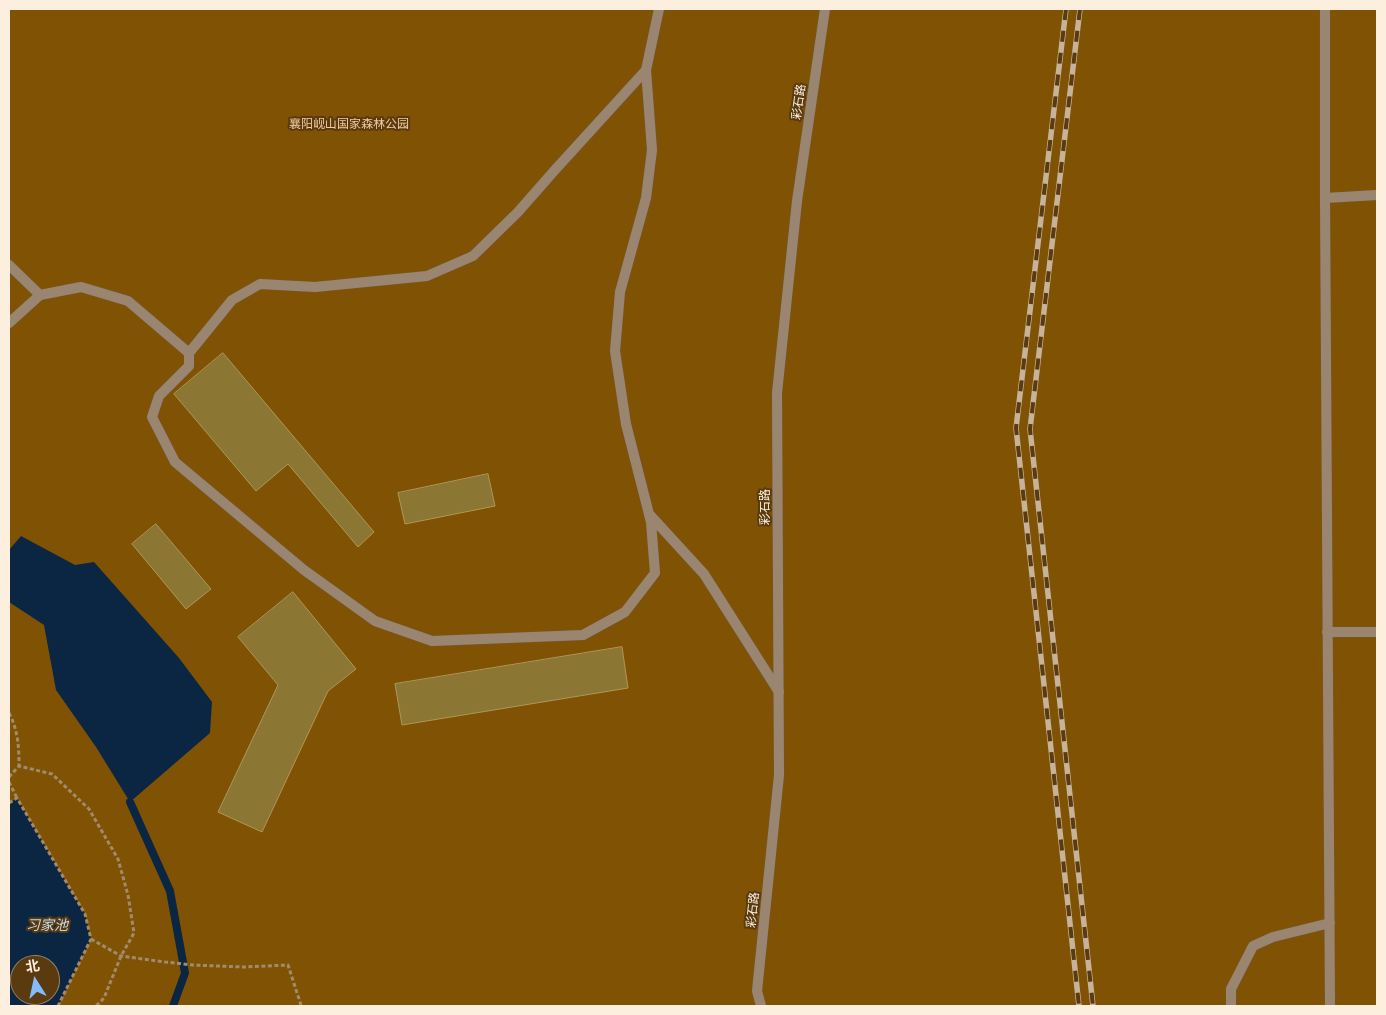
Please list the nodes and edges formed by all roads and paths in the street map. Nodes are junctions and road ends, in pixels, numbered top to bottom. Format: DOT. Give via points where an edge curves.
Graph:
graph roads {
  1 [pos="659,9"];
  2 [pos="825,9"];
  3 [pos="1326,9"];
  4 [pos="646,70"];
  5 [pos="1377,195"];
  6 [pos="1325,198"];
  7 [pos="9,266"];
  8 [pos="40,295"];
  9 [pos="9,323"];
  10 [pos="190,353"];
  11 [pos="649,513"];
  12 [pos="1327,632"];
  13 [pos="1377,632"];
  14 [pos="779,692"];
  15 [pos="9,713"];
  16 [pos="19,766"];
  17 [pos="9,776"];
  18 [pos="9,782"];
  19 [pos="17,798"];
  20 [pos="9,803"];
  21 [pos="1330,923"];
  22 [pos="91,940"];
  23 [pos="121,956"];
  24 [pos="58,1006"];
  25 [pos="96,1006"];
  26 [pos="300,1006"];
  27 [pos="761,1006"];
  28 [pos="1231,1006"];
  29 [pos="1330,1006"];
  1 -- 4 [label="street"];
  2 -- 14 [label="street, 彩石路" via="797,201 777,393"];
  3 -- 6 [label="street"];
  4 -- 10 [label="street" via="518,212 473,256 427,276 315,287 260,284 232,300"];
  4 -- 11 [label="street" via="652,150 646,198 620,292 615,351 626,424"];
  5 -- 6 [label="street"];
  6 -- 12 [label="street"];
  7 -- 8 [label="street"];
  8 -- 9 [label="street"];
  8 -- 10 [label="street" via="81,287 128,301"];
  10 -- 11 [label="street" via="190,366 159,396 152,417 175,462 304,570 375,621 432,641 583,635 625,612 655,573"];
  11 -- 14 [label="street" via="704,574"];
  12 -- 13 [label="street"];
  12 -- 21 [label="street"];
  14 -- 27 [label="street, 彩石路" via="779,775 757,991"];
  15 -- 16 [label="path" via="19,742"];
  16 -- 17 [label="path"];
  16 -- 23 [label="path" via="52,774 89,809 118,859 134,933"];
  18 -- 19 [label="path"];
  19 -- 20 [label="path"];
  19 -- 22 [label="path" via="85,914"];
  21 -- 28 [label="street" via="1253,946 1231,989"];
  21 -- 29 [label="street"];
  22 -- 23 [label="path"];
  22 -- 24 [label="path"];
  23 -- 25 [label="path" via="104,998"];
  23 -- 26 [label="path" via="193,965 288,966"];
}
